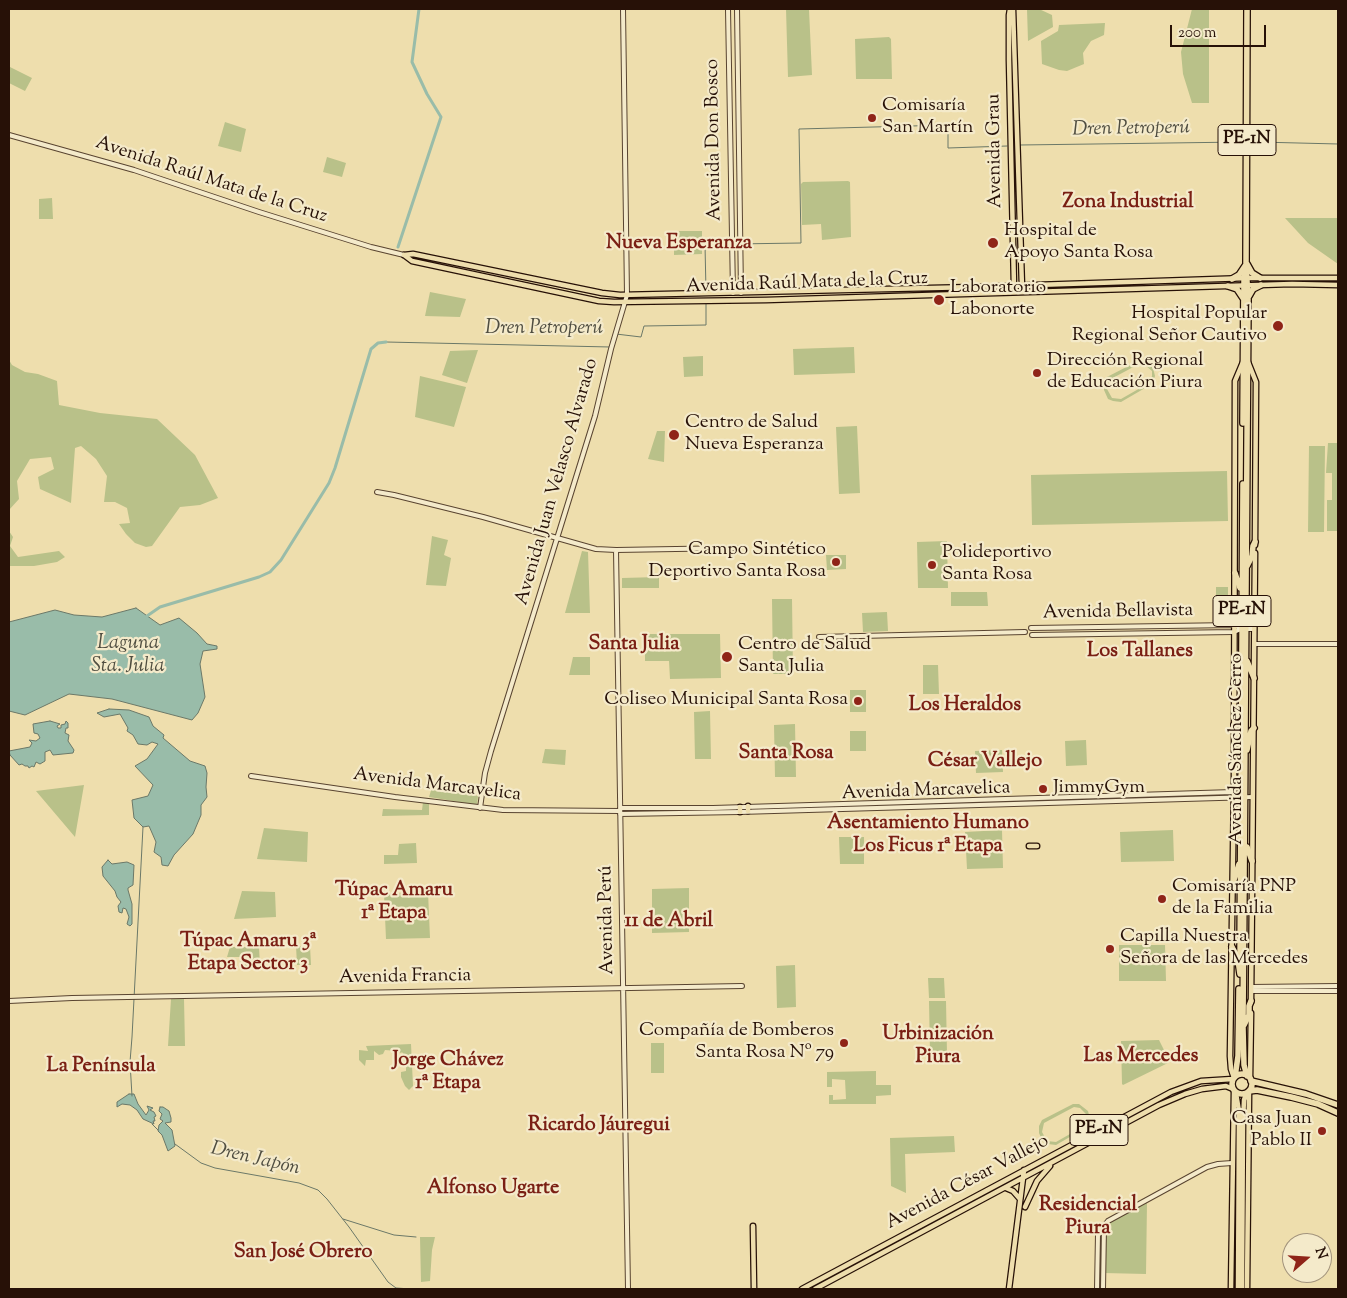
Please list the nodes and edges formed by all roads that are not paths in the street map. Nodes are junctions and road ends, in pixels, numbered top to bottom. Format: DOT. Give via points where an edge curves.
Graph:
graph roads {
  1 [pos="623,9"];
  2 [pos="728,9"];
  3 [pos="737,9"];
  4 [pos="1012,9"];
  5 [pos="1247,9"];
  6 [pos="9,135"];
  7 [pos="404,255"];
  8 [pos="1246,263"];
  9 [pos="1246,276"];
  10 [pos="1260,278"];
  11 [pos="1293,278"];
  12 [pos="1338,278"];
  13 [pos="1232,279"];
  14 [pos="1287,284"];
  15 [pos="1261,285"];
  16 [pos="1014,286"];
  17 [pos="1022,286"];
  18 [pos="1228,286"];
  19 [pos="1246,286"];
  20 [pos="1338,286"];
  21 [pos="1022,292"];
  22 [pos="733,293"];
  23 [pos="741,293"];
  24 [pos="1014,293"];
  25 [pos="627,295"];
  26 [pos="1246,298"];
  27 [pos="733,301"];
  28 [pos="742,301"];
  29 [pos="625,302"];
  30 [pos="1245,360"];
  31 [pos="377,492"];
  32 [pos="556,538"];
  33 [pos="1255,542"];
  34 [pos="736,548"];
  35 [pos="616,550"];
  36 [pos="1246,568"];
  37 [pos="1235,573"];
  38 [pos="1242,599"];
  39 [pos="1216,625"];
  40 [pos="1234,625"];
  41 [pos="1151,626"];
  42 [pos="1128,627"];
  43 [pos="1031,628"];
  44 [pos="1046,628"];
  45 [pos="1244,629"];
  46 [pos="1254,629"];
  47 [pos="1025,632"];
  48 [pos="1216,632"];
  49 [pos="1234,632"];
  50 [pos="1151,633"];
  51 [pos="1128,634"];
  52 [pos="1032,635"];
  53 [pos="1046,635"];
  54 [pos="819,638"];
  55 [pos="1254,644"];
  56 [pos="1338,644"];
  57 [pos="1246,652"];
  58 [pos="1241,658"];
  59 [pos="1254,678"];
  60 [pos="1234,683"];
  61 [pos="1234,725"];
  62 [pos="1254,728"];
  63 [pos="1240,751"];
  64 [pos="1245,757"];
  65 [pos="251,776"];
  66 [pos="1165,794"];
  67 [pos="1238,796"];
  68 [pos="1253,797"];
  69 [pos="1165,800"];
  70 [pos="480,808"];
  71 [pos="748,808"];
  72 [pos="620,811"];
  73 [pos="1245,837"];
  74 [pos="1029,846"];
  75 [pos="1037,846"];
  76 [pos="1252,861"];
  77 [pos="1240,862"];
  78 [pos="1233,883"];
  79 [pos="1232,947"];
  80 [pos="1240,974"];
  81 [pos="742,986"];
  82 [pos="1338,986"];
  83 [pos="623,989"];
  84 [pos="1251,989"];
  85 [pos="1338,991"];
  86 [pos="1251,1000"];
  87 [pos="9,1001"];
  88 [pos="1243,1027"];
  89 [pos="1234,1078"];
  90 [pos="1250,1079"];
  91 [pos="1234,1091"];
  92 [pos="1280,1091"];
  93 [pos="1248,1092"];
  94 [pos="1338,1105"];
  95 [pos="1338,1113"];
  96 [pos="1243,1122"];
  97 [pos="1248,1130"];
  98 [pos="1239,1132"];
  99 [pos="1232,1148"];
  100 [pos="1057,1160"];
  101 [pos="1232,1163"];
  102 [pos="1024,1170"];
  103 [pos="1023,1179"];
  104 [pos="1006,1188"];
  105 [pos="1020,1200"];
  106 [pos="1025,1207"];
  107 [pos="1104,1225"];
  108 [pos="753,1226"];
  109 [pos="628,1289"];
  110 [pos="754,1289"];
  111 [pos="802,1289"];
  112 [pos="815,1289"];
  113 [pos="1010,1289"];
  114 [pos="1097,1289"];
  115 [pos="1103,1289"];
  116 [pos="1231,1289"];
  117 [pos="1238,1289"];
  118 [pos="1242,1289"];
  119 [pos="1248,1289"];
  1 -- 25 [label="street, Avenida Juan Velasco Alvarado"];
  2 -- 22 [label="street, Avenida Don Bosco"];
  3 -- 23 [label="street, Avenida Don Bosco"];
  4 -- 16 [label="main road, Avenida Grau" via="1009,15 1009,60"];
  4 -- 17 [label="main road, Avenida Grau"];
  5 -- 8 [label="highway, Avenida Sánchez Cerro / PE-1N"];
  6 -- 7 [label="street, Avenida Raúl Mata de la Cruz" via="134,170 259,212"];
  7 -- 25 [label="main road, Avenida Raúl Mata de la Cruz" via="425,256 602,294"];
  7 -- 29 [label="main road, Avenida Raúl Mata de la Cruz" via="412,262 590,299"];
  8 -- 9 [label="highway, Avenida Sánchez Cerro / PE-1N"];
  8 -- 10 [label="highway"];
  8 -- 13 [label="highway" via="1242,272"];
  9 -- 10 [label="main road, Avenida Raúl Mata de la Cruz"];
  9 -- 13 [label="main road, Avenida Raúl Mata de la Cruz"];
  9 -- 19 [label="highway, Avenida Sánchez Cerro / PE-1N"];
  10 -- 11 [label="main road, Avenida Raúl Mata de la Cruz"];
  11 -- 12 [label="main road, Avenida Raúl Mata de la Cruz"];
  11 -- 14 [label="main road" via="1280,281"];
  13 -- 17 [label="main road, Avenida Raúl Mata de la Cruz"];
  14 -- 15 [label="main road, Avenida Raúl Mata de la Cruz"];
  14 -- 20 [label="main road, Avenida Raúl Mata de la Cruz"];
  15 -- 19 [label="main road, Avenida Raúl Mata de la Cruz"];
  15 -- 26 [label="highway"];
  16 -- 17 [label="main road, Avenida Raúl Mata de la Cruz"];
  16 -- 23 [label="main road, Avenida Raúl Mata de la Cruz"];
  16 -- 24 [label="main road, Avenida Grau"];
  17 -- 21 [label="main road, Avenida Grau"];
  18 -- 19 [label="main road, Avenida Raúl Mata de la Cruz"];
  18 -- 21 [label="main road, Avenida Raúl Mata de la Cruz"];
  18 -- 26 [label="highway"];
  19 -- 26 [label="highway, Avenida Sánchez Cerro / PE-1N"];
  21 -- 24 [label="main road, Avenida Raúl Mata de la Cruz"];
  22 -- 23 [label="main road, Avenida Raúl Mata de la Cruz"];
  22 -- 25 [label="main road, Avenida Raúl Mata de la Cruz"];
  22 -- 27 [label="main road, Avenida Don Bosco"];
  23 -- 28 [label="main road, Avenida Don Bosco"];
  24 -- 28 [label="main road, Avenida Raúl Mata de la Cruz"];
  25 -- 29 [label="street, Avenida Juan Velasco Alvarado"];
  26 -- 30 [label="highway, Avenida Sánchez Cerro / PE-1N"];
  27 -- 28 [label="main road, Avenida Raúl Mata de la Cruz"];
  27 -- 29 [label="main road, Avenida Raúl Mata de la Cruz"];
  29 -- 32 [label="street, Avenida Juan Velasco Alvarado" via="595,416"];
  30 -- 33 [label="main road, Avenida Sánchez Cerro" via="1256,382"];
  30 -- 36 [label="highway, Avenida Sánchez Cerro / PE-1N"];
  30 -- 37 [label="main road, Avenida Sánchez Cerro" via="1235,380"];
  30 -- 38 [label="highway, Avenida Sánchez Cerro / PE-1N"];
  31 -- 32 [label="street"];
  32 -- 35 [label="street" via="596,549"];
  32 -- 70 [label="street, Avenida Juan Velasco Alvarado" via="489,758"];
  33 -- 36 [label="highway"];
  33 -- 46 [label="main road, Avenida Sánchez Cerro"];
  34 -- 35 [label="street"];
  35 -- 72 [label="street, Avenida Perú"];
  36 -- 45 [label="highway, Avenida Sánchez Cerro / PE-1N"];
  37 -- 38 [label="highway"];
  37 -- 40 [label="main road, Avenida Sánchez Cerro"];
  38 -- 45 [label="highway, Avenida Sánchez Cerro / PE-1N"];
  39 -- 40 [label="street, Avenida Bellavista"];
  39 -- 41 [label="street, Avenida Bellavista"];
  39 -- 48 [label="street"];
  40 -- 45 [label="street"];
  40 -- 49 [label="main road, Avenida Sánchez Cerro"];
  41 -- 42 [label="street, Avenida Bellavista"];
  41 -- 50 [label="street"];
  42 -- 44 [label="street, Avenida Bellavista"];
  42 -- 51 [label="street"];
  43 -- 44 [label="street, Avenida Bellavista"];
  44 -- 53 [label="street"];
  45 -- 46 [label="street"];
  45 -- 49 [label="street"];
  45 -- 57 [label="highway, Avenida Sánchez Cerro / PE-1N"];
  45 -- 58 [label="highway, Avenida Sánchez Cerro / PE-1N"];
  46 -- 55 [label="main road, Avenida Sánchez Cerro"];
  47 -- 54 [label="street, Avenida Bellavista"];
  48 -- 49 [label="street, Avenida Bellavista"];
  48 -- 50 [label="street, Avenida Bellavista"];
  49 -- 60 [label="main road, Avenida Sánchez Cerro"];
  50 -- 51 [label="street, Avenida Bellavista"];
  51 -- 53 [label="street, Avenida Bellavista"];
  52 -- 53 [label="street, Avenida Bellavista"];
  55 -- 56 [label="street"];
  55 -- 59 [label="main road, Avenida Sánchez Cerro"];
  57 -- 59 [label="highway"];
  57 -- 64 [label="highway, Avenida Sánchez Cerro / PE-1N"];
  58 -- 60 [label="highway"];
  58 -- 63 [label="highway, Avenida Sánchez Cerro / PE-1N"];
  59 -- 62 [label="main road, Avenida Sánchez Cerro"];
  60 -- 61 [label="main road, Avenida Sánchez Cerro"];
  61 -- 63 [label="highway"];
  61 -- 67 [label="main road, Avenida Sánchez Cerro"];
  62 -- 64 [label="highway"];
  62 -- 68 [label="main road, Avenida Sánchez Cerro"];
  63 -- 67 [label="highway, Avenida Sánchez Cerro / PE-1N"];
  64 -- 67 [label="highway, Avenida Sánchez Cerro / PE-1N"];
  65 -- 70 [label="street, Avenida Marcavelica"];
  66 -- 67 [label="street, Avenida Marcavelica"];
  66 -- 69 [label="street"];
  66 -- 71 [label="street, Avenida Marcavelica"];
  67 -- 68 [label="street"];
  67 -- 69 [label="street, Avenida Marcavelica"];
  67 -- 73 [label="highway, Avenida Sánchez Cerro / PE-1N"];
  67 -- 77 [label="highway, Avenida Sánchez Cerro / PE-1N"];
  67 -- 78 [label="main road, Avenida Sánchez Cerro"];
  68 -- 76 [label="main road, Avenida Sánchez Cerro"];
  69 -- 71 [label="street, Avenida Marcavelica"];
  70 -- 72 [label="street, Avenida Marcavelica"];
  71 -- 72 [label="street, Avenida Marcavelica"];
  72 -- 83 [label="street, Avenida Perú"];
  73 -- 76 [label="highway"];
  73 -- 88 [label="highway, Avenida Sánchez Cerro / PE-1N"];
  74 -- 75 [label="main road"];
  76 -- 84 [label="main road, Avenida Sánchez Cerro"];
  77 -- 78 [label="highway"];
  77 -- 80 [label="highway, Avenida Sánchez Cerro / PE-1N"];
  78 -- 79 [label="main road, Avenida Sánchez Cerro"];
  79 -- 80 [label="highway"];
  79 -- 89 [label="main road, Avenida Sánchez Cerro" via="1230,1056"];
  80 -- 89 [label="highway, Avenida Sánchez Cerro / PE-1N" via="1238,1056"];
  81 -- 83 [label="street, Avenida Francia"];
  82 -- 84 [label="street"];
  83 -- 87 [label="street, Avenida Francia"];
  83 -- 109 [label="street, Avenida Perú"];
  84 -- 85 [label="street"];
  84 -- 86 [label="main road, Avenida Sánchez Cerro"];
  86 -- 88 [label="highway"];
  86 -- 90 [label="main road, Avenida Sánchez Cerro"];
  88 -- 90 [label="highway, Avenida Sánchez Cerro / PE-1N" via="1244,1065"];
  89 -- 90 [label="highway, PE-1N" via="1240,1074"];
  89 -- 91 [label="highway, PE-1N"];
  89 -- 102 [label="main road, Avenida César Vallejo / PE-1N" via="1201,1081 1177,1089"];
  90 -- 92 [label="highway"];
  90 -- 93 [label="highway, PE-1N" via="1252,1086"];
  91 -- 93 [label="highway, PE-1N"];
  91 -- 98 [label="main road" via="1239,1111"];
  91 -- 99 [label="main road"];
  91 -- 100 [label="main road, Avenida César Vallejo / PE-1N" via="1218,1086 1185,1094"];
  92 -- 93 [label="highway"];
  92 -- 94 [label="highway" via="1306,1094"];
  92 -- 95 [label="highway"];
  93 -- 96 [label="main road" via="1244,1100"];
  93 -- 97 [label="main road"];
  96 -- 97 [label="main road"];
  96 -- 118 [label="main road"];
  97 -- 119 [label="main road"];
  98 -- 99 [label="main road"];
  98 -- 117 [label="main road"];
  99 -- 101 [label="main road"];
  100 -- 103 [label="main road, Avenida César Vallejo / PE-1N"];
  100 -- 106 [label="main road" via="1037,1180"];
  101 -- 107 [label="street" via="1207,1167"];
  101 -- 116 [label="main road"];
  102 -- 103 [label="main road"];
  102 -- 111 [label="main road, Avenida César Vallejo / PE-1N"];
  103 -- 104 [label="main road, Avenida César Vallejo / PE-1N"];
  103 -- 105 [label="main road"];
  104 -- 105 [label="main road" via="1016,1193"];
  104 -- 112 [label="main road, Avenida César Vallejo / PE-1N"];
  105 -- 113 [label="main road"];
  107 -- 114 [label="street" via="1098,1234"];
  107 -- 115 [label="street"];
  108 -- 110 [label="main road"];
}
